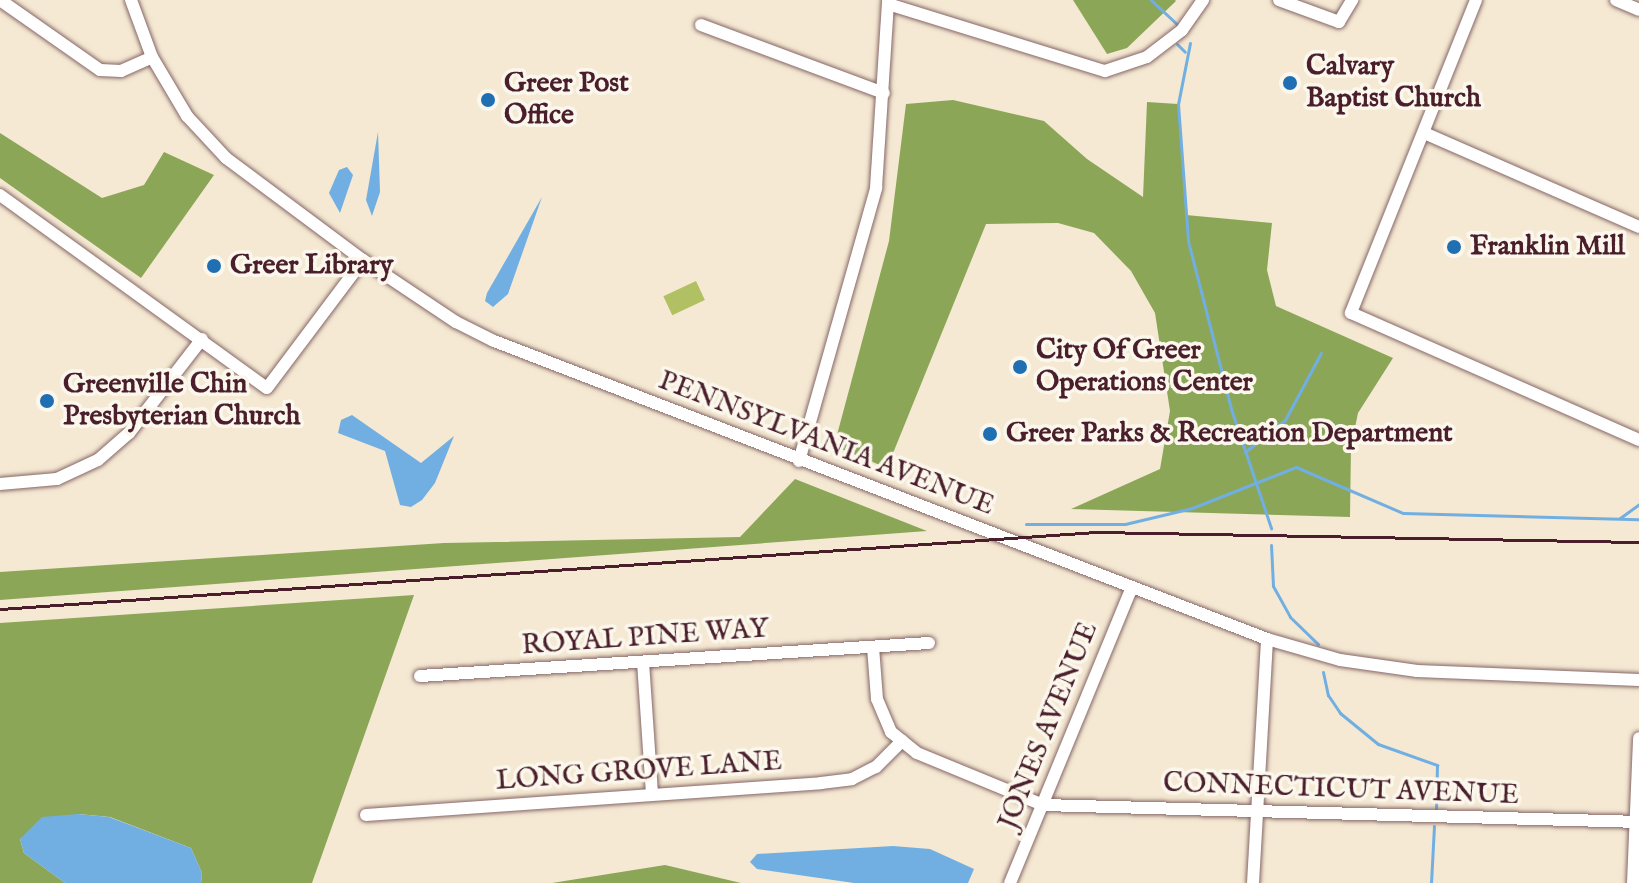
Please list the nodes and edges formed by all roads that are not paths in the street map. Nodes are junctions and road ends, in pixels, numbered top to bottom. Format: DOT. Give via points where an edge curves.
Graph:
graph roads {
  1 [pos="131,0"];
  2 [pos="1203,0"];
  3 [pos="1279,0"];
  4 [pos="1352,0"];
  5 [pos="1476,0"];
  6 [pos="1616,0"];
  7 [pos="3,2"];
  8 [pos="888,2"];
  9 [pos="1639,10"];
  10 [pos="0,18"];
  11 [pos="701,25"];
  12 [pos="152,57"];
  13 [pos="884,93"];
  14 [pos="1424,133"];
  15 [pos="0,195"];
  16 [pos="1639,227"];
  17 [pos="363,260"];
  18 [pos="202,339"];
  19 [pos="1639,440"];
  20 [pos="799,461"];
  21 [pos="0,484"];
  22 [pos="1132,587"];
  23 [pos="1267,639"];
  24 [pos="929,643"];
  25 [pos="873,647"];
  26 [pos="643,662"];
  27 [pos="420,676"];
  28 [pos="1639,680"];
  29 [pos="1639,738"];
  30 [pos="902,741"];
  31 [pos="652,794"];
  32 [pos="1043,805"];
  33 [pos="1257,812"];
  34 [pos="366,815"];
  35 [pos="1637,822"];
  36 [pos="1010,883"];
  37 [pos="1253,883"];
  38 [pos="1633,883"];
  1 -- 12 [label="street, PENNSYLVANIA AVENUE"];
  2 -- 8 [label="street" via="1182,30 1147,57 1105,71"];
  3 -- 4 [label="street" via="1339,22"];
  5 -- 14 [label="street"];
  6 -- 9 [label="street"];
  7 -- 10 [label="street"];
  7 -- 12 [label="street" via="100,70 121,71"];
  8 -- 13 [label="street"];
  11 -- 13 [label="street"];
  12 -- 17 [label="street, PENNSYLVANIA AVENUE" via="187,116 226,158"];
  13 -- 20 [label="street" via="870,219"];
  14 -- 16 [label="street"];
  14 -- 19 [label="street" via="1351,313"];
  15 -- 18 [label="street"];
  17 -- 18 [label="street" via="267,388"];
  17 -- 20 [label="street, PENNSYLVANIA AVENUE" via="494,341"];
  18 -- 21 [label="street" via="129,433 98,460 57,479"];
  20 -- 22 [label="street, PENNSYLVANIA AVENUE"];
  22 -- 23 [label="street, PENNSYLVANIA AVENUE"];
  22 -- 32 [label="street, JONES AVENUE"];
  23 -- 28 [label="street, PENNSYLVANIA AVENUE" via="1340,660 1417,671"];
  23 -- 33 [label="street"];
  24 -- 25 [label="street, ROYAL PINE WAY"];
  25 -- 26 [label="street, ROYAL PINE WAY"];
  25 -- 30 [label="street" via="877,699 891,732"];
  26 -- 27 [label="street, ROYAL PINE WAY"];
  26 -- 31 [label="street"];
  29 -- 35 [label="street"];
  30 -- 31 [label="street, LONG GROVE LANE" via="876,767 852,779"];
  30 -- 32 [label="street" via="917,753"];
  31 -- 34 [label="street, LONG GROVE LANE"];
  32 -- 33 [label="street, CONNECTICUT AVENUE"];
  32 -- 36 [label="street, JONES AVENUE"];
  33 -- 35 [label="street, CONNECTICUT AVENUE"];
  33 -- 37 [label="street"];
  35 -- 38 [label="street"];
}
